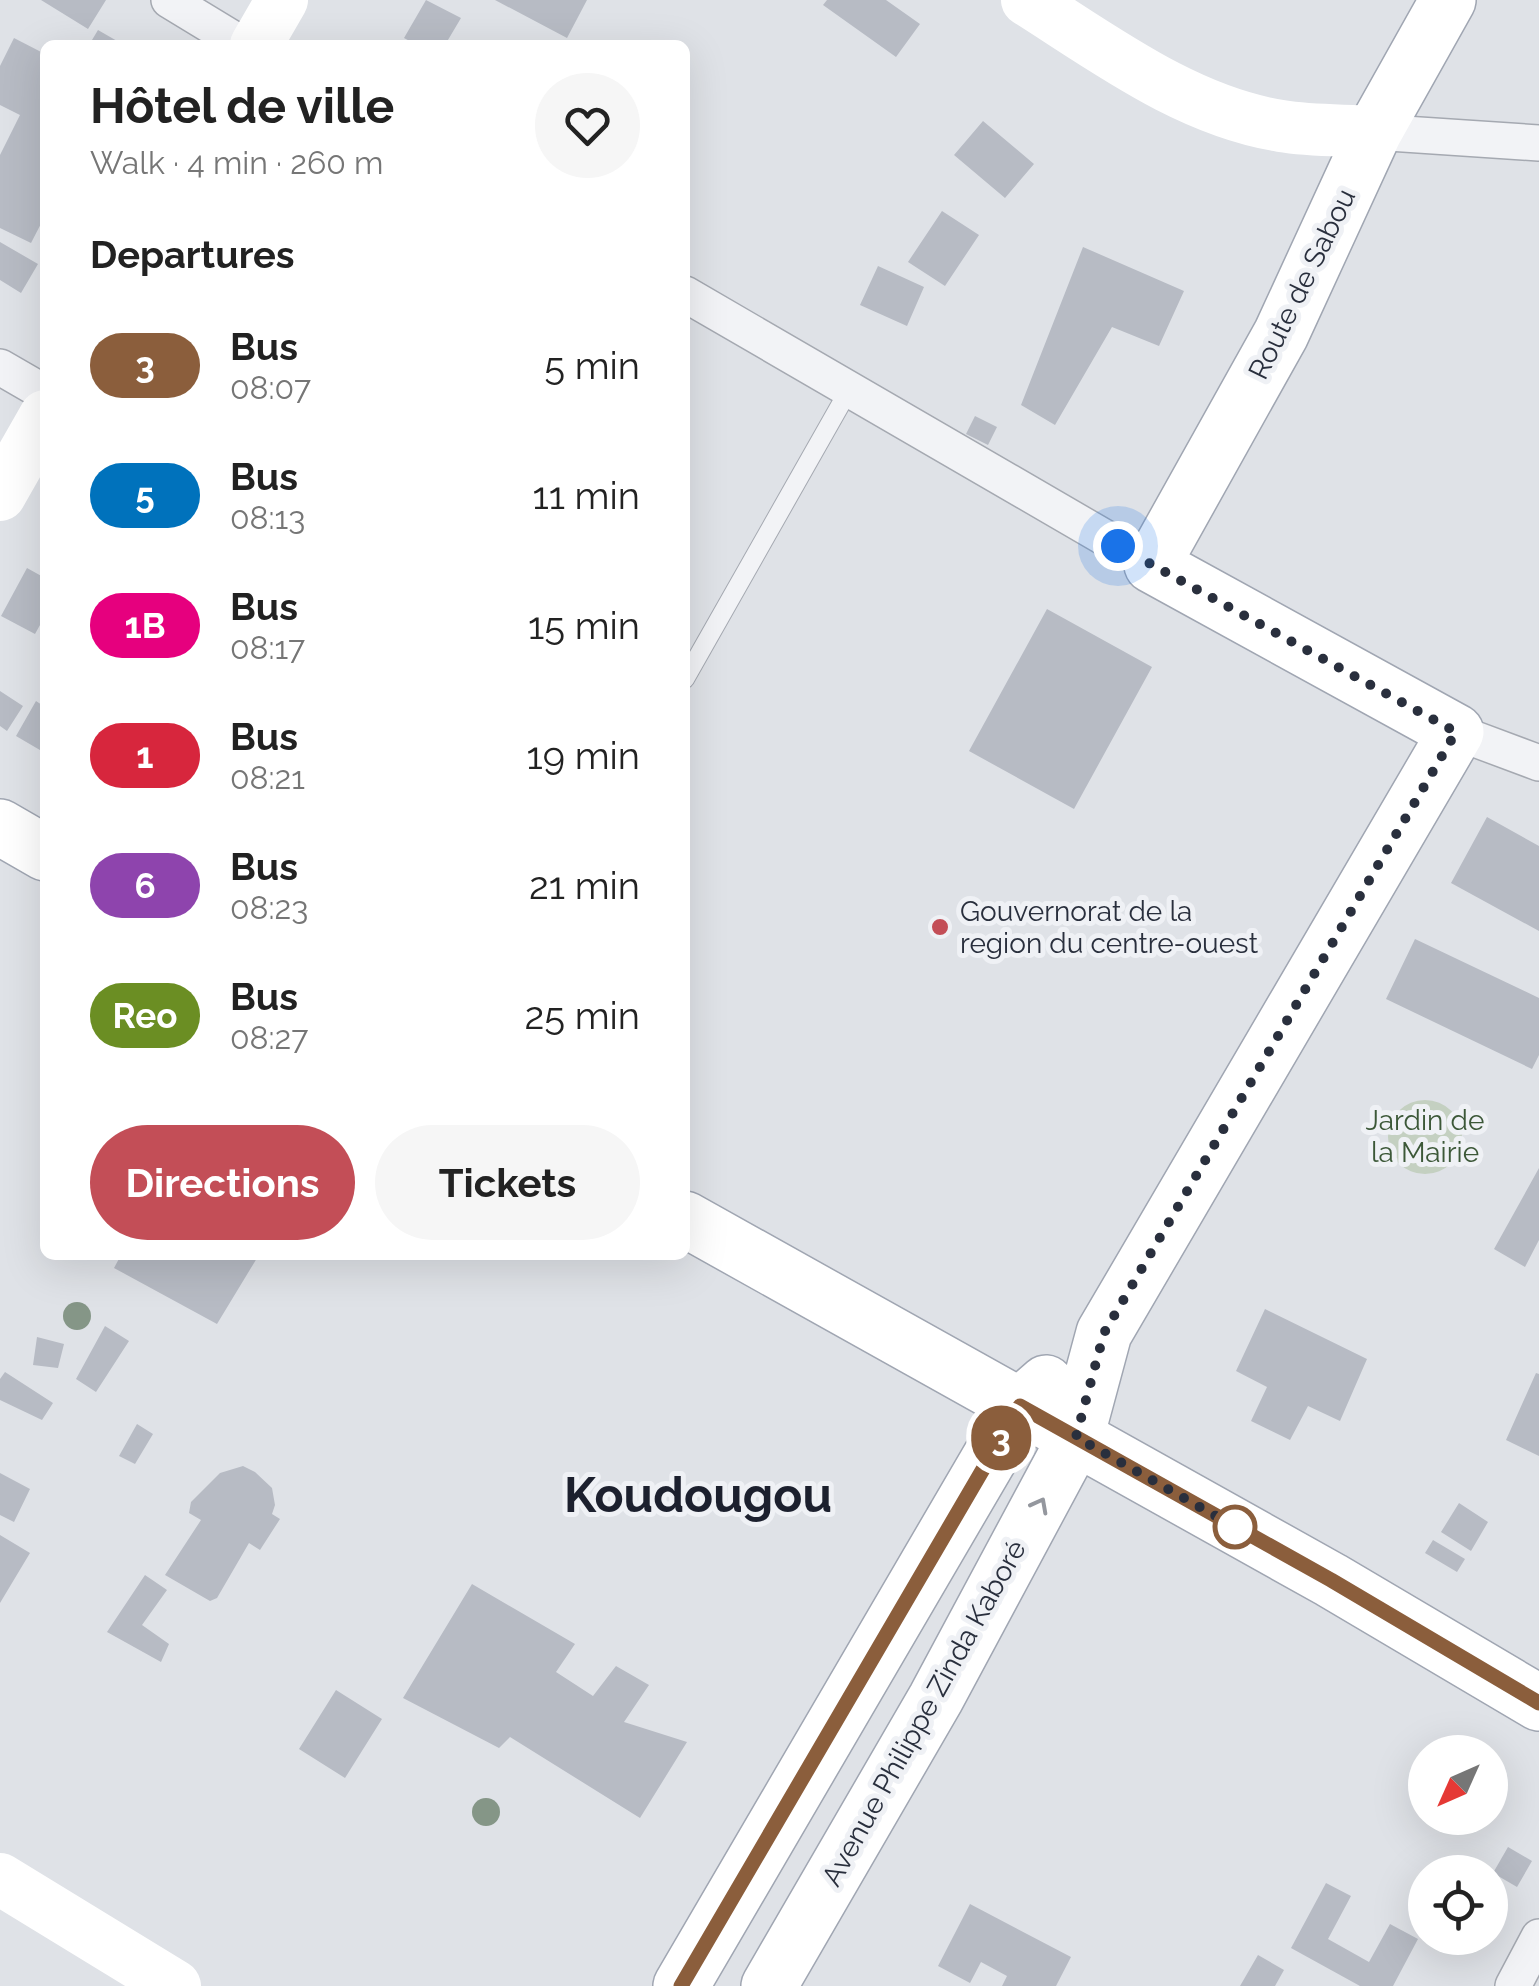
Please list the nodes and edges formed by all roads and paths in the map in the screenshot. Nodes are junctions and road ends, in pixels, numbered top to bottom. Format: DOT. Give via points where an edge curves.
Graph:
graph roads {
  1 [pos="170,0"];
  2 [pos="282,0"];
  3 [pos="1027,0"];
  4 [pos="1448,0"];
  5 [pos="236,40"];
  6 [pos="259,40"];
  7 [pos="1374,132"];
  8 [pos="1539,143"];
  9 [pos="690,297"];
  10 [pos="0,368"];
  11 [pos="850,388"];
  12 [pos="40,390"];
  13 [pos="40,425"];
  14 [pos="0,495"];
  15 [pos="1152,566"];
  16 [pos="690,669"];
  17 [pos="1456,732"];
  18 [pos="1539,763"];
  19 [pos="0,827"];
  20 [pos="40,850"];
  21 [pos="690,1222"];
  22 [pos="1048,1422"];
  23 [pos="1539,1703"];
  24 [pos="0,1879"];
  25 [pos="1539,1936"];
  26 [pos="175,1986"];
  27 [pos="681,1986"];
  28 [pos="769,1986"];
  29 [pos="1513,1986"];
  1 -- 5 [label="street"];
  2 -- 6 [label="main road"];
  3 -- 7 [label="main road" via="1143,74 1214,107 1281,126"];
  4 -- 7 [label="main road, Route de Sabou"];
  7 -- 8 [label="street"];
  7 -- 15 [label="main road, Route de Sabou" via="1282,334"];
  9 -- 11 [label="street"];
  10 -- 12 [label="street"];
  11 -- 15 [label="street"];
  11 -- 16 [label="lane"];
  13 -- 14 [label="main road"];
  15 -- 17 [label="main road"];
  17 -- 18 [label="street"];
  17 -- 22 [label="main road"];
  19 -- 20 [label="main road"];
  21 -- 22 [label="main road"];
  22 -- 23 [label="main road"];
  22 -- 27 [label="main road"];
  28 -- 22 [label="main road, Avenue Philippe Zinda Kaboré, one-way" via="936,1698"];
  24 -- 26 [label="main road"];
  25 -- 29 [label="street"];
}
